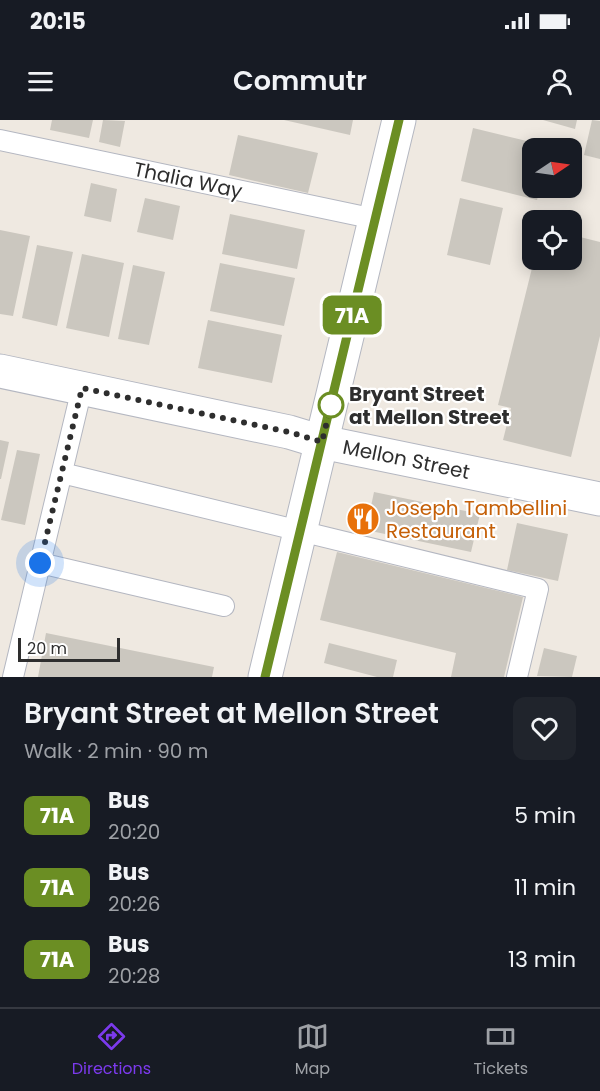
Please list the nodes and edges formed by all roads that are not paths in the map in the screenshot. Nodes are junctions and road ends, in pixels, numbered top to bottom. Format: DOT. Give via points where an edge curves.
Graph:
graph roads {
  1 [pos="399,120"];
  2 [pos="0,140"];
  3 [pos="375,219"];
  4 [pos="0,371"];
  5 [pos="82,388"];
  6 [pos="322,442"];
  7 [pos="62,473"];
  8 [pos="600,500"];
  9 [pos="300,531"];
  10 [pos="40,563"];
  11 [pos="224,606"];
  12 [pos="13,677"];
  13 [pos="265,677"];
  14 [pos="517,677"];
  1 -- 3 [label="street"];
  2 -- 3 [label="lane, Thalia Way"];
  3 -- 6 [label="street"];
  4 -- 5 [label="street, Mellon Street"];
  5 -- 6 [label="street, Mellon Street"];
  5 -- 7 [label="lane"];
  6 -- 8 [label="street, Mellon Street"];
  6 -- 9 [label="street"];
  7 -- 9 [label="lane"];
  7 -- 10 [label="lane"];
  9 -- 13 [label="street"];
  9 -- 14 [label="lane" via="538,589"];
  10 -- 11 [label="lane"];
  10 -- 12 [label="lane"];
}
